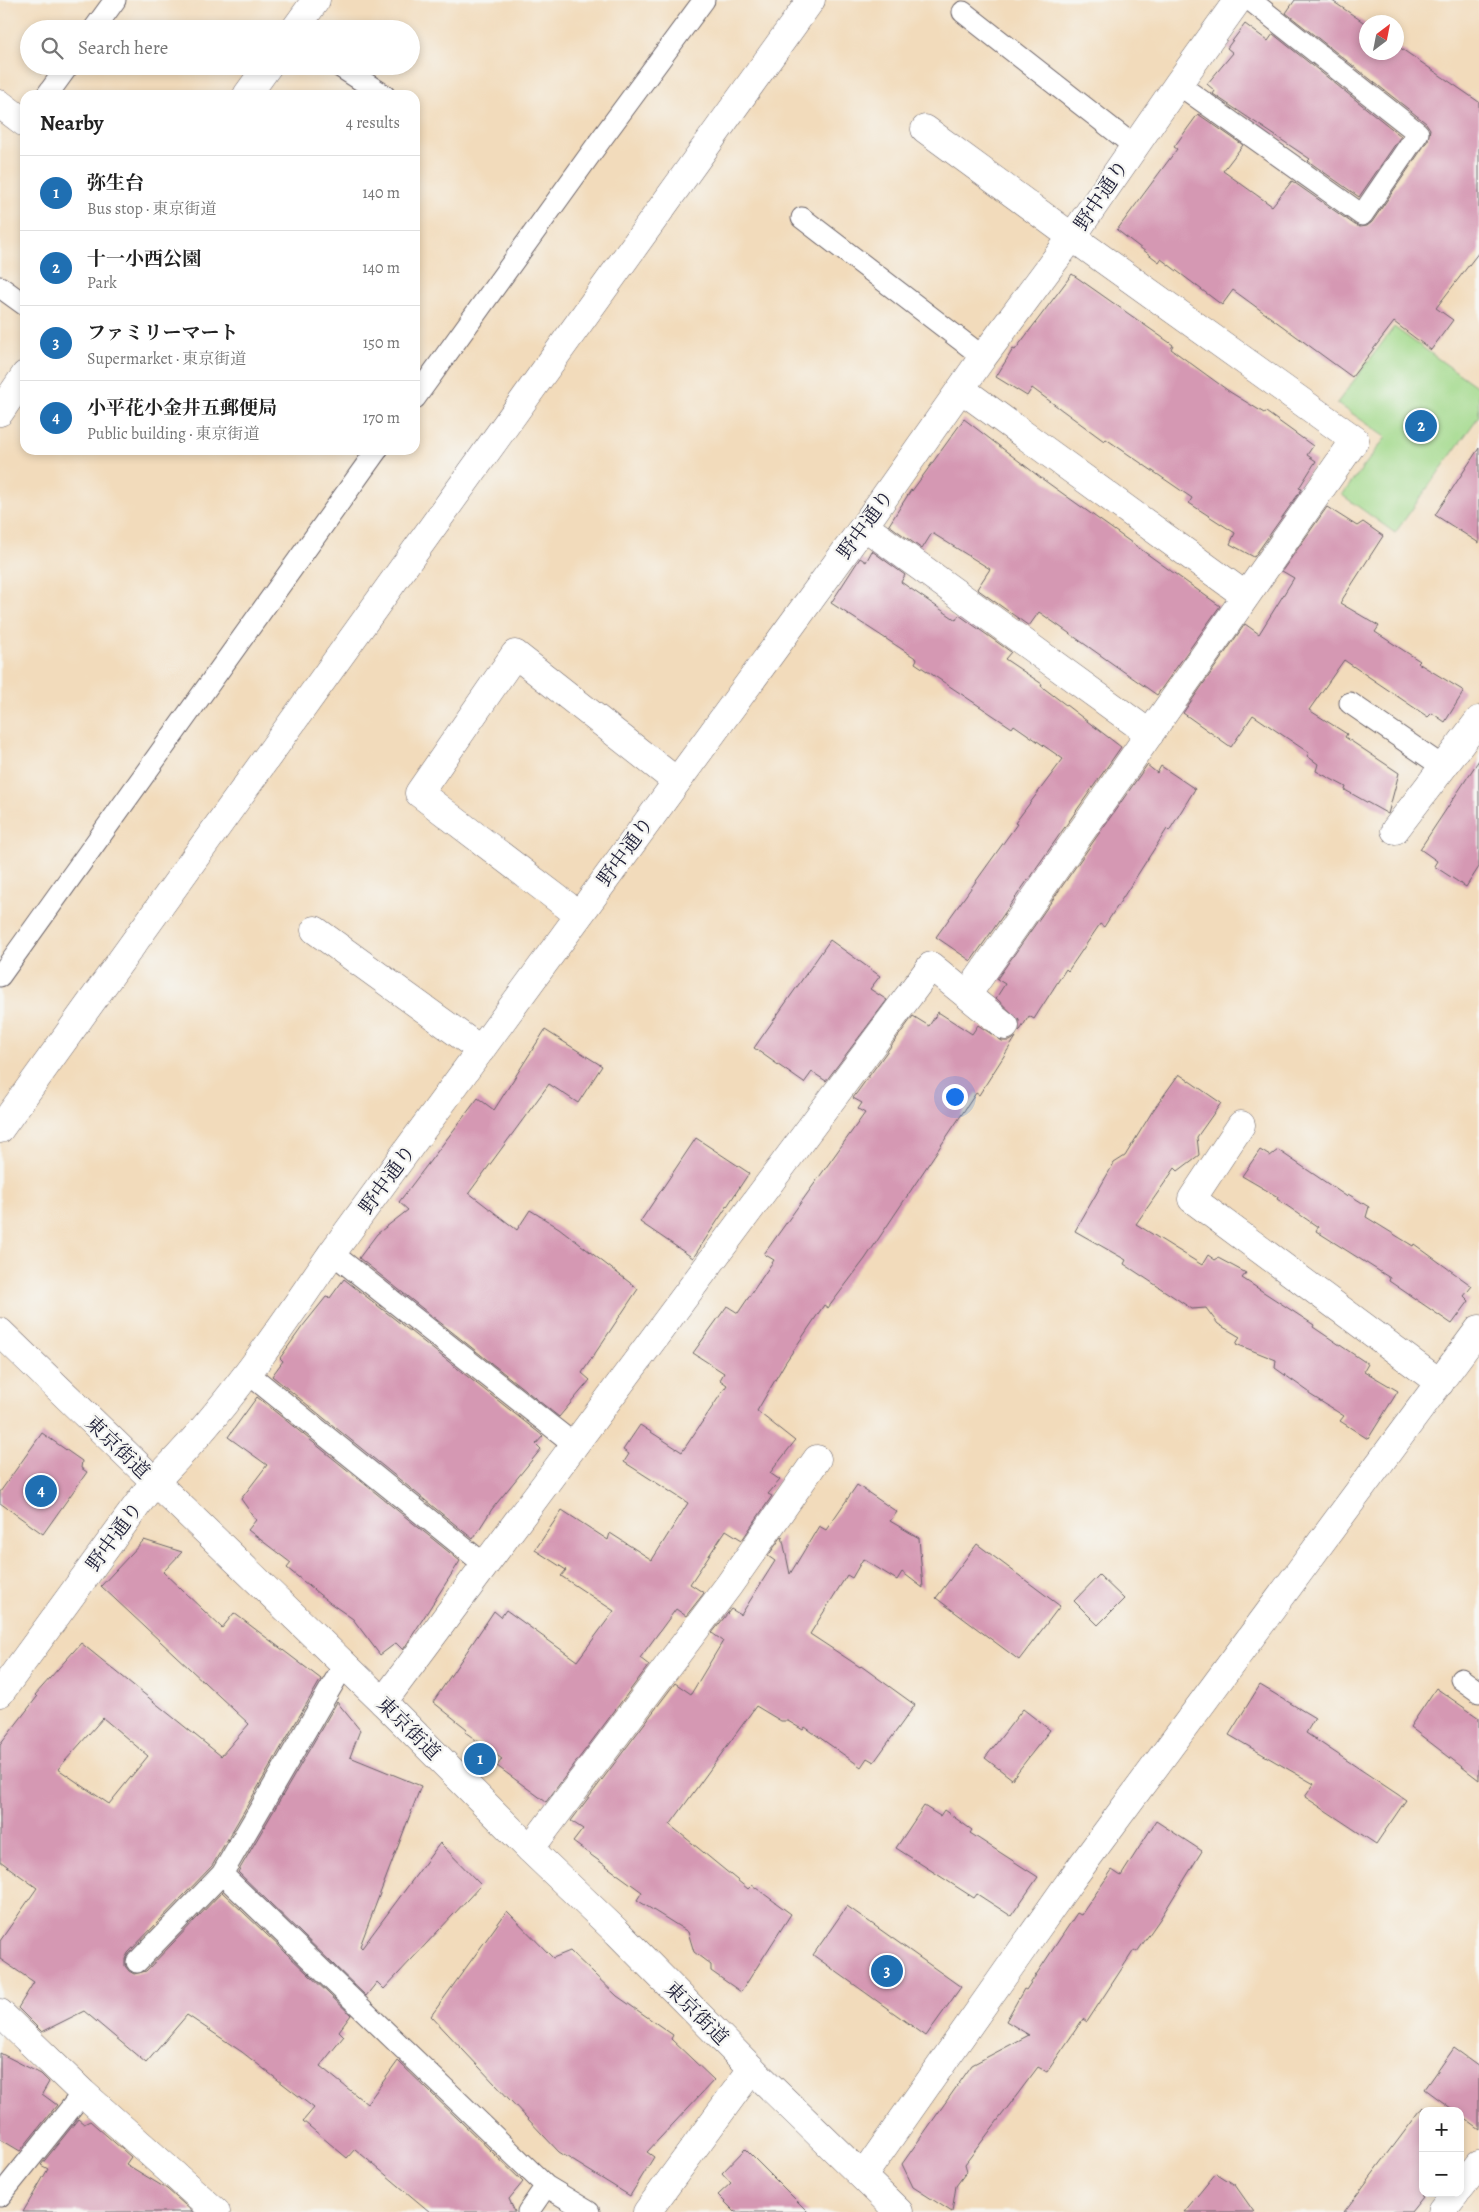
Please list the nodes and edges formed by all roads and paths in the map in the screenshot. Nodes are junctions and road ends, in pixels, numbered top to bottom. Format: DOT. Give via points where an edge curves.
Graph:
graph roads {
  1 [pos="115,0"];
  2 [pos="316,0"];
  3 [pos="704,0"];
  4 [pos="811,0"];
  5 [pos="1238,0"];
  6 [pos="1250,0"];
  7 [pos="963,12"];
  8 [pos="101,20"];
  9 [pos="302,20"];
  10 [pos="61,75"];
  11 [pos="261,75"];
  12 [pos="353,75"];
  13 [pos="1178,84"];
  14 [pos="51,90"];
  15 [pos="251,90"];
  16 [pos="376,90"];
  17 [pos="0,104"];
  18 [pos="20,119"];
  19 [pos="925,129"];
  20 [pos="1134,146"];
  21 [pos="802,218"];
  22 [pos="1072,237"];
  23 [pos="0,287"];
  24 [pos="20,301"];
  25 [pos="983,357"];
  26 [pos="20,382"];
  27 [pos="961,389"];
  28 [pos="420,391"];
  29 [pos="0,412"];
  30 [pos="373,455"];
  31 [pos="864,526"];
  32 [pos="1246,596"];
  33 [pos="1350,702"];
  34 [pos="1479,720"];
  35 [pos="1150,734"];
  36 [pos="1442,767"];
  37 [pos="676,782"];
  38 [pos="1395,830"];
  39 [pos="579,915"];
  40 [pos="315,930"];
  41 [pos="0,976"];
  42 [pos="967,995"];
  43 [pos="1005,1026"];
  44 [pos="481,1050"];
  45 [pos="1241,1125"];
  46 [pos="0,1129"];
  47 [pos="332,1253"];
  48 [pos="1479,1329"];
  49 [pos="0,1332"];
  50 [pos="249,1374"];
  51 [pos="1440,1383"];
  52 [pos="574,1445"];
  53 [pos="817,1459"];
  54 [pos="154,1482"];
  55 [pos="485,1565"];
  56 [pos="344,1664"];
  57 [pos="1461,1678"];
  58 [pos="1479,1692"];
  59 [pos="0,1693"];
  60 [pos="383,1702"];
  61 [pos="530,1849"];
  62 [pos="222,1874"];
  63 [pos="137,1962"];
  64 [pos="0,2013"];
  65 [pos="752,2069"];
  66 [pos="83,2093"];
  67 [pos="1479,2164"];
  68 [pos="863,2176"];
  69 [pos="1464,2183"];
  70 [pos="546,2186"];
  71 [pos="0,2196"];
  72 [pos="1453,2197"];
  73 [pos="212,2211"];
  74 [pos="528,2212"];
  75 [pos="589,2212"];
  76 [pos="646,2212"];
  77 [pos="899,2212"];
  78 [pos="1441,2212"];
  1 -- 8 [label="lane"];
  2 -- 9 [label="street"];
  3 -- 28 [label="lane"];
  4 -- 46 [label="street"];
  5 -- 13 [label="street, 野中通り"];
  6 -- 13 [label="lane" via="1418,133 1362,215"];
  7 -- 20 [label="lane"];
  10 -- 14 [label="lane"];
  11 -- 15 [label="street"];
  12 -- 16 [label="lane"];
  13 -- 20 [label="street, 野中通り"];
  17 -- 18 [label="street"];
  19 -- 22 [label="street"];
  20 -- 22 [label="street, 野中通り"];
  21 -- 25 [label="lane"];
  22 -- 25 [label="street, 野中通り"];
  22 -- 32 [label="street" via="1355,440"];
  23 -- 24 [label="lane"];
  25 -- 27 [label="street, 野中通り"];
  26 -- 29 [label="street"];
  27 -- 31 [label="street, 野中通り"];
  27 -- 32 [label="street"];
  30 -- 41 [label="lane"];
  31 -- 35 [label="street"];
  31 -- 37 [label="street, 野中通り"];
  32 -- 35 [label="street"];
  33 -- 36 [label="lane"];
  34 -- 36 [label="street"];
  35 -- 42 [label="street"];
  36 -- 38 [label="street"];
  37 -- 39 [label="street, 野中通り"];
  37 -- 39 [label="street" via="515,654 419,793"];
  39 -- 44 [label="street, 野中通り"];
  40 -- 44 [label="street"];
  42 -- 43 [label="street"];
  42 -- 52 [label="street" via="931,966"];
  44 -- 47 [label="street, 野中通り"];
  45 -- 51 [label="street" via="1192,1199"];
  47 -- 50 [label="street, 野中通り"];
  47 -- 52 [label="lane"];
  48 -- 51 [label="street"];
  49 -- 54 [label="street, 東京街道"];
  50 -- 54 [label="street, 野中通り"];
  50 -- 55 [label="lane"];
  51 -- 68 [label="street" via="1071,1880"];
  52 -- 55 [label="street"];
  53 -- 61 [label="street" via="729,1585"];
  54 -- 56 [label="street, 東京街道"];
  54 -- 59 [label="street, 野中通り"];
  55 -- 60 [label="street"];
  56 -- 60 [label="street, 東京街道"];
  56 -- 62 [label="lane"];
  57 -- 58 [label="lane"];
  60 -- 61 [label="street, 東京街道"];
  61 -- 65 [label="street, 東京街道"];
  62 -- 63 [label="lane"];
  62 -- 70 [label="lane"];
  64 -- 66 [label="street"];
  65 -- 68 [label="street, 東京街道"];
  65 -- 76 [label="street"];
  66 -- 71 [label="lane"];
  66 -- 73 [label="street"];
  67 -- 69 [label="street"];
  68 -- 77 [label="street, 東京街道"];
  70 -- 74 [label="lane"];
  70 -- 75 [label="lane"];
  72 -- 78 [label="street"];
}
